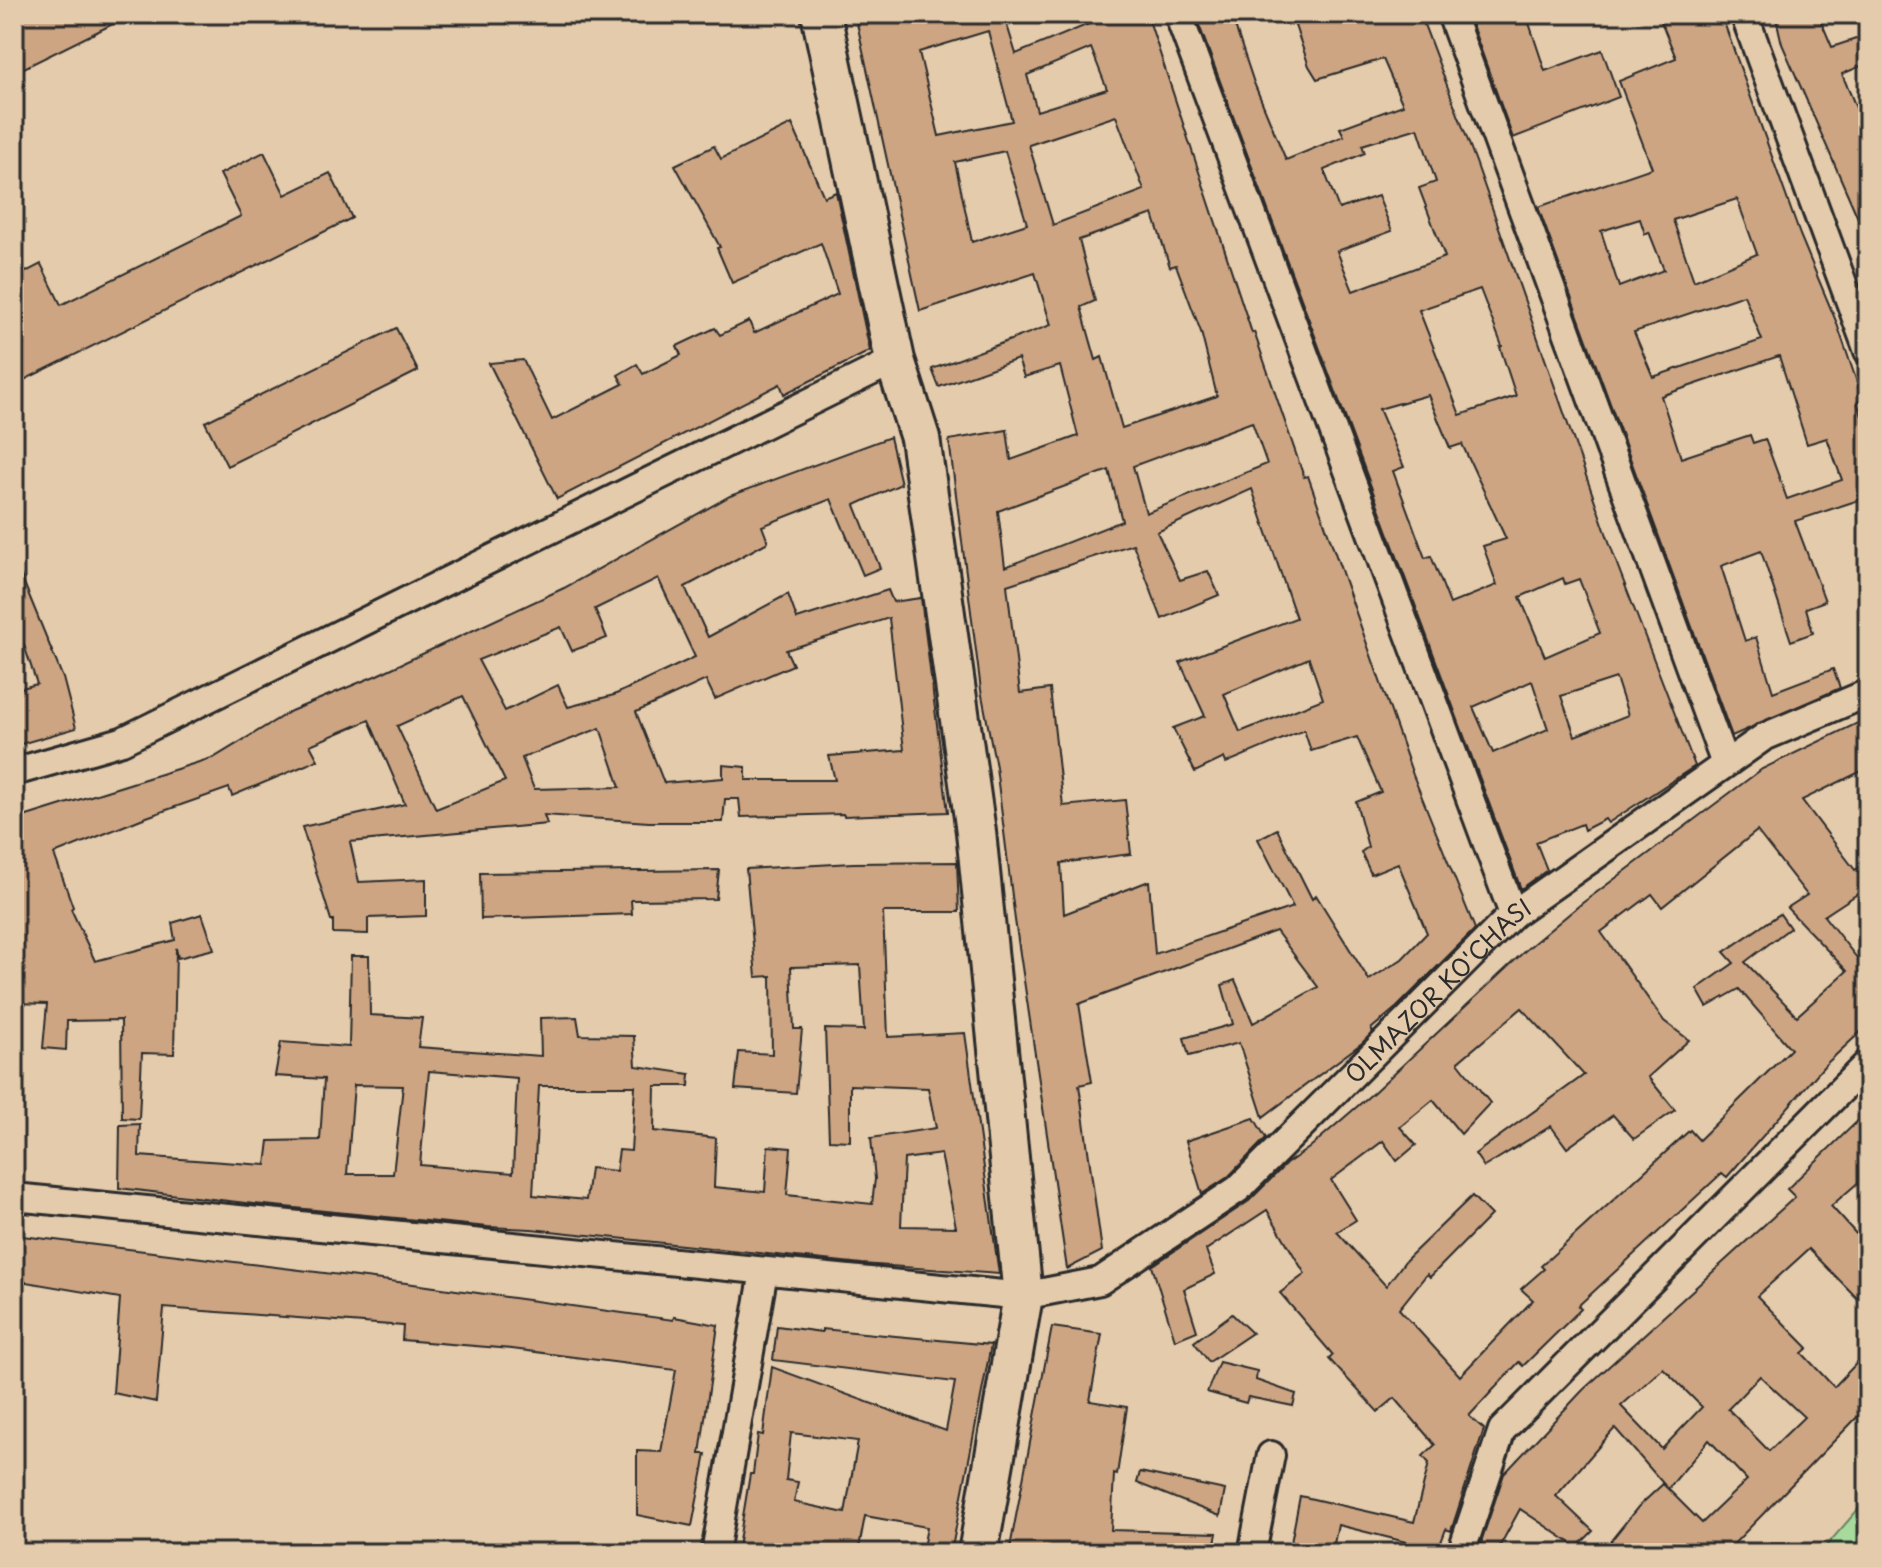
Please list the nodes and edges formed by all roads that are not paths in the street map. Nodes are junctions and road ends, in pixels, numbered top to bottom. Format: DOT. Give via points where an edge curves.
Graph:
graph roads {
  1 [pos="821,14"];
  2 [pos="1178,14"];
  3 [pos="1451,14"];
  4 [pos="1744,14"];
  5 [pos="1868,351"];
  6 [pos="895,360"];
  7 [pos="1868,693"];
  8 [pos="1725,764"];
  9 [pos="14,772"];
  10 [pos="1513,914"];
  11 [pos="1868,1063"];
  12 [pos="14,1197"];
  13 [pos="764,1271"];
  14 [pos="1023,1296"];
  15 [pos="1271,1455"];
  16 [pos="715,1553"];
  17 [pos="978,1553"];
  18 [pos="1252,1553"];
  19 [pos="1461,1553"];
  1 -- 6 [label="street"];
  2 -- 10 [label="street"];
  3 -- 8 [label="street"];
  4 -- 5 [label="street"];
  6 -- 9 [label="street" via="122,741"];
  6 -- 14 [label="street" via="920,438 976,832"];
  7 -- 8 [label="street, OLMAZOR KO'CHASI" via="1764,737"];
  8 -- 10 [label="street, OLMAZOR KO'CHASI"];
  10 -- 14 [label="street, OLMAZOR KO'CHASI" via="1238,1189 1100,1281"];
  11 -- 19 [label="street" via="1502,1430"];
  12 -- 13 [label="street, OLMAZOR KO'CHASI"];
  13 -- 14 [label="street, OLMAZOR KO'CHASI"];
  13 -- 16 [label="street"];
  14 -- 17 [label="street"];
  15 -- 18 [label="street"];
}
